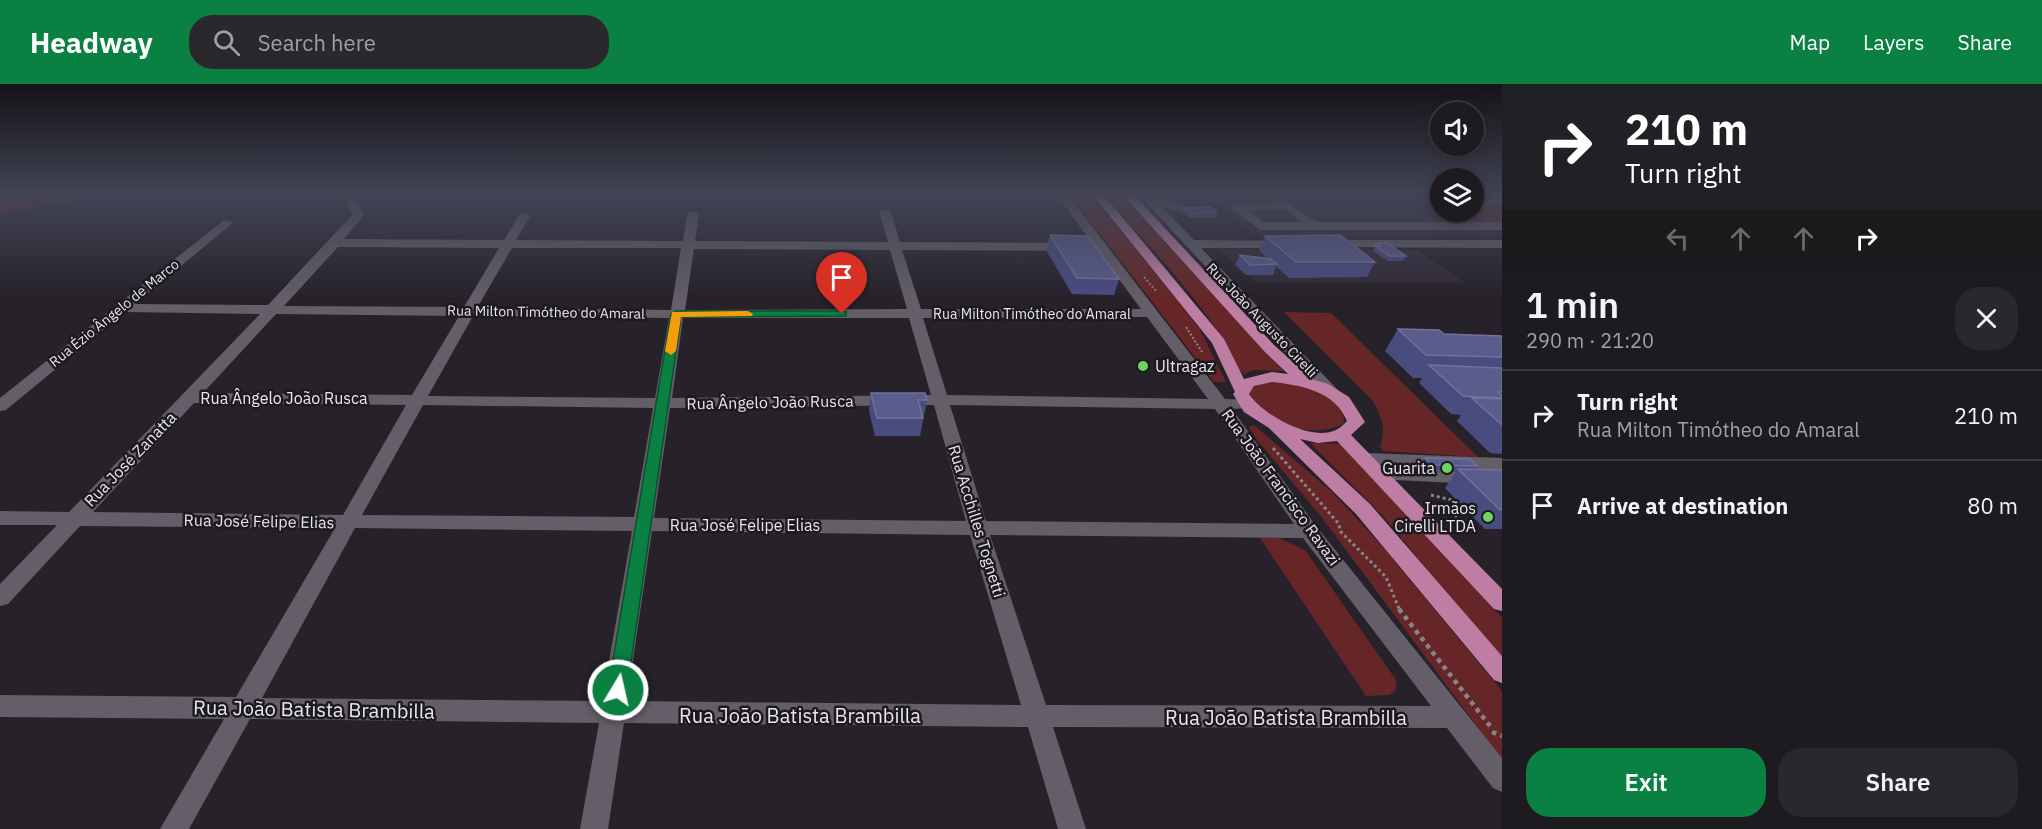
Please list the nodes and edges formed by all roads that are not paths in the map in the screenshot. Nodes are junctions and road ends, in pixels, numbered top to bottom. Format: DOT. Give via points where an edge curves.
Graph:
graph roads {
  1 [pos="220,229"];
  2 [pos="347,229"];
  3 [pos="517,229"];
  4 [pos="690,229"];
  5 [pos="889,229"];
  6 [pos="1087,229"];
  7 [pos="1126,229"];
  8 [pos="1159,229"];
  9 [pos="1191,229"];
  10 [pos="1413,229"];
  11 [pos="335,243"];
  12 [pos="1191,244"];
  13 [pos="1294,244"];
  14 [pos="1317,244"];
  15 [pos="1438,244"];
  16 [pos="1502,244"];
  17 [pos="507,245"];
  18 [pos="687,246"];
  19 [pos="1100,247"];
  20 [pos="894,248"];
  21 [pos="120,308"];
  22 [pos="271,309"];
  23 [pos="468,311"];
  24 [pos="1151,313"];
  25 [pos="676,314"];
  26 [pos="914,314"];
  27 [pos="1306,382"];
  28 [pos="1332,393"];
  29 [pos="1242,396"];
  30 [pos="188,398"];
  31 [pos="417,399"];
  32 [pos="942,400"];
  33 [pos="1219,402"];
  34 [pos="663,403"];
  35 [pos="0,406"];
  36 [pos="1271,434"];
  37 [pos="1341,435"];
  38 [pos="1367,459"];
  39 [pos="1502,464"];
  40 [pos="1382,475"];
  41 [pos="1502,475"];
  42 [pos="0,518"];
  43 [pos="73,518"];
  44 [pos="350,522"];
  45 [pos="644,525"];
  46 [pos="978,527"];
  47 [pos="1309,531"];
  48 [pos="0,597"];
  49 [pos="1502,603"];
  50 [pos="1502,673"];
  51 [pos="0,706"];
  52 [pos="244,708"];
  53 [pos="614,713"];
  54 [pos="1038,717"];
  55 [pos="1456,717"];
  56 [pos="1502,779"];
  57 [pos="174,829"];
  58 [pos="594,829"];
  59 [pos="1072,829"];
  1 -- 21 [label="street, Rua Ézio Ângelo de Marco"];
  2 -- 11 [label="street, Rua José Zanatta"];
  3 -- 17 [label="street"];
  4 -- 18 [label="street"];
  5 -- 20 [label="street, Rua Acchilles Tognetti"];
  6 -- 19 [label="street, Rua João Francisco Ravazi"];
  7 -- 29 [label="main road" via="1219,342"];
  8 -- 27 [label="main road" via="1269,348"];
  9 -- 12 [label="street, Rua João Augusto Cirelli"];
  10 -- 15 [label="street"];
  11 -- 17 [label="street"];
  11 -- 22 [label="street, Rua José Zanatta"];
  12 -- 13 [label="street"];
  12 -- 28 [label="street, Rua João Augusto Cirelli"];
  14 -- 15 [label="street"];
  15 -- 16 [label="street"];
  17 -- 18 [label="street"];
  17 -- 23 [label="street"];
  18 -- 20 [label="street"];
  18 -- 25 [label="street"];
  19 -- 20 [label="street"];
  19 -- 24 [label="street, Rua João Francisco Ravazi"];
  20 -- 26 [label="street, Rua Acchilles Tognetti"];
  21 -- 22 [label="street, Rua Milton Timótheo do Amaral"];
  21 -- 35 [label="street, Rua Ézio Ângelo de Marco"];
  22 -- 23 [label="street, Rua Milton Timótheo do Amaral"];
  22 -- 30 [label="street, Rua José Zanatta"];
  23 -- 25 [label="street, Rua Milton Timótheo do Amaral"];
  23 -- 31 [label="street"];
  24 -- 26 [label="street, Rua Milton Timótheo do Amaral"];
  24 -- 33 [label="street, Rua João Francisco Ravazi"];
  25 -- 26 [label="street, Rua Milton Timótheo do Amaral"];
  25 -- 34 [label="street"];
  26 -- 32 [label="street, Rua Acchilles Tognetti"];
  27 -- 28 [label="main road"];
  27 -- 29 [label="main road" via="1257,378 1246,382"];
  28 -- 37 [label="main road" via="1354,412 1356,422"];
  29 -- 33 [label="street, Rua Ângelo João Rusca"];
  29 -- 36 [label="main road"];
  30 -- 31 [label="street, Rua Ângelo João Rusca"];
  30 -- 43 [label="street, Rua José Zanatta"];
  31 -- 34 [label="street, Rua Ângelo João Rusca"];
  31 -- 44 [label="street"];
  32 -- 33 [label="street, Rua Ângelo João Rusca"];
  32 -- 34 [label="street, Rua Ângelo João Rusca"];
  32 -- 46 [label="street, Rua Acchilles Tognetti"];
  33 -- 47 [label="street, Rua João Francisco Ravazi"];
  34 -- 45 [label="street"];
  36 -- 37 [label="main road"];
  36 -- 50 [label="main road" via="1363,509"];
  37 -- 38 [label="main road"];
  38 -- 39 [label="street"];
  38 -- 40 [label="main road"];
  40 -- 41 [label="street"];
  40 -- 49 [label="main road"];
  42 -- 43 [label="street, Rua José Felipe Elias"];
  43 -- 44 [label="street, Rua José Felipe Elias"];
  43 -- 48 [label="street, Rua José Zanatta"];
  44 -- 45 [label="street, Rua José Felipe Elias"];
  44 -- 52 [label="street"];
  45 -- 46 [label="street, Rua José Felipe Elias"];
  45 -- 53 [label="street"];
  46 -- 47 [label="street, Rua José Felipe Elias"];
  46 -- 54 [label="street, Rua Acchilles Tognetti"];
  47 -- 55 [label="street, Rua João Francisco Ravazi"];
  51 -- 52 [label="street, Rua João Batista Brambilla"];
  52 -- 53 [label="street, Rua João Batista Brambilla"];
  52 -- 57 [label="street"];
  53 -- 54 [label="street, Rua João Batista Brambilla"];
  53 -- 58 [label="street"];
  54 -- 55 [label="street, Rua João Batista Brambilla"];
  54 -- 59 [label="street, Rua Acchilles Tognetti"];
  55 -- 56 [label="street, Rua João Francisco Ravazi"];
}
